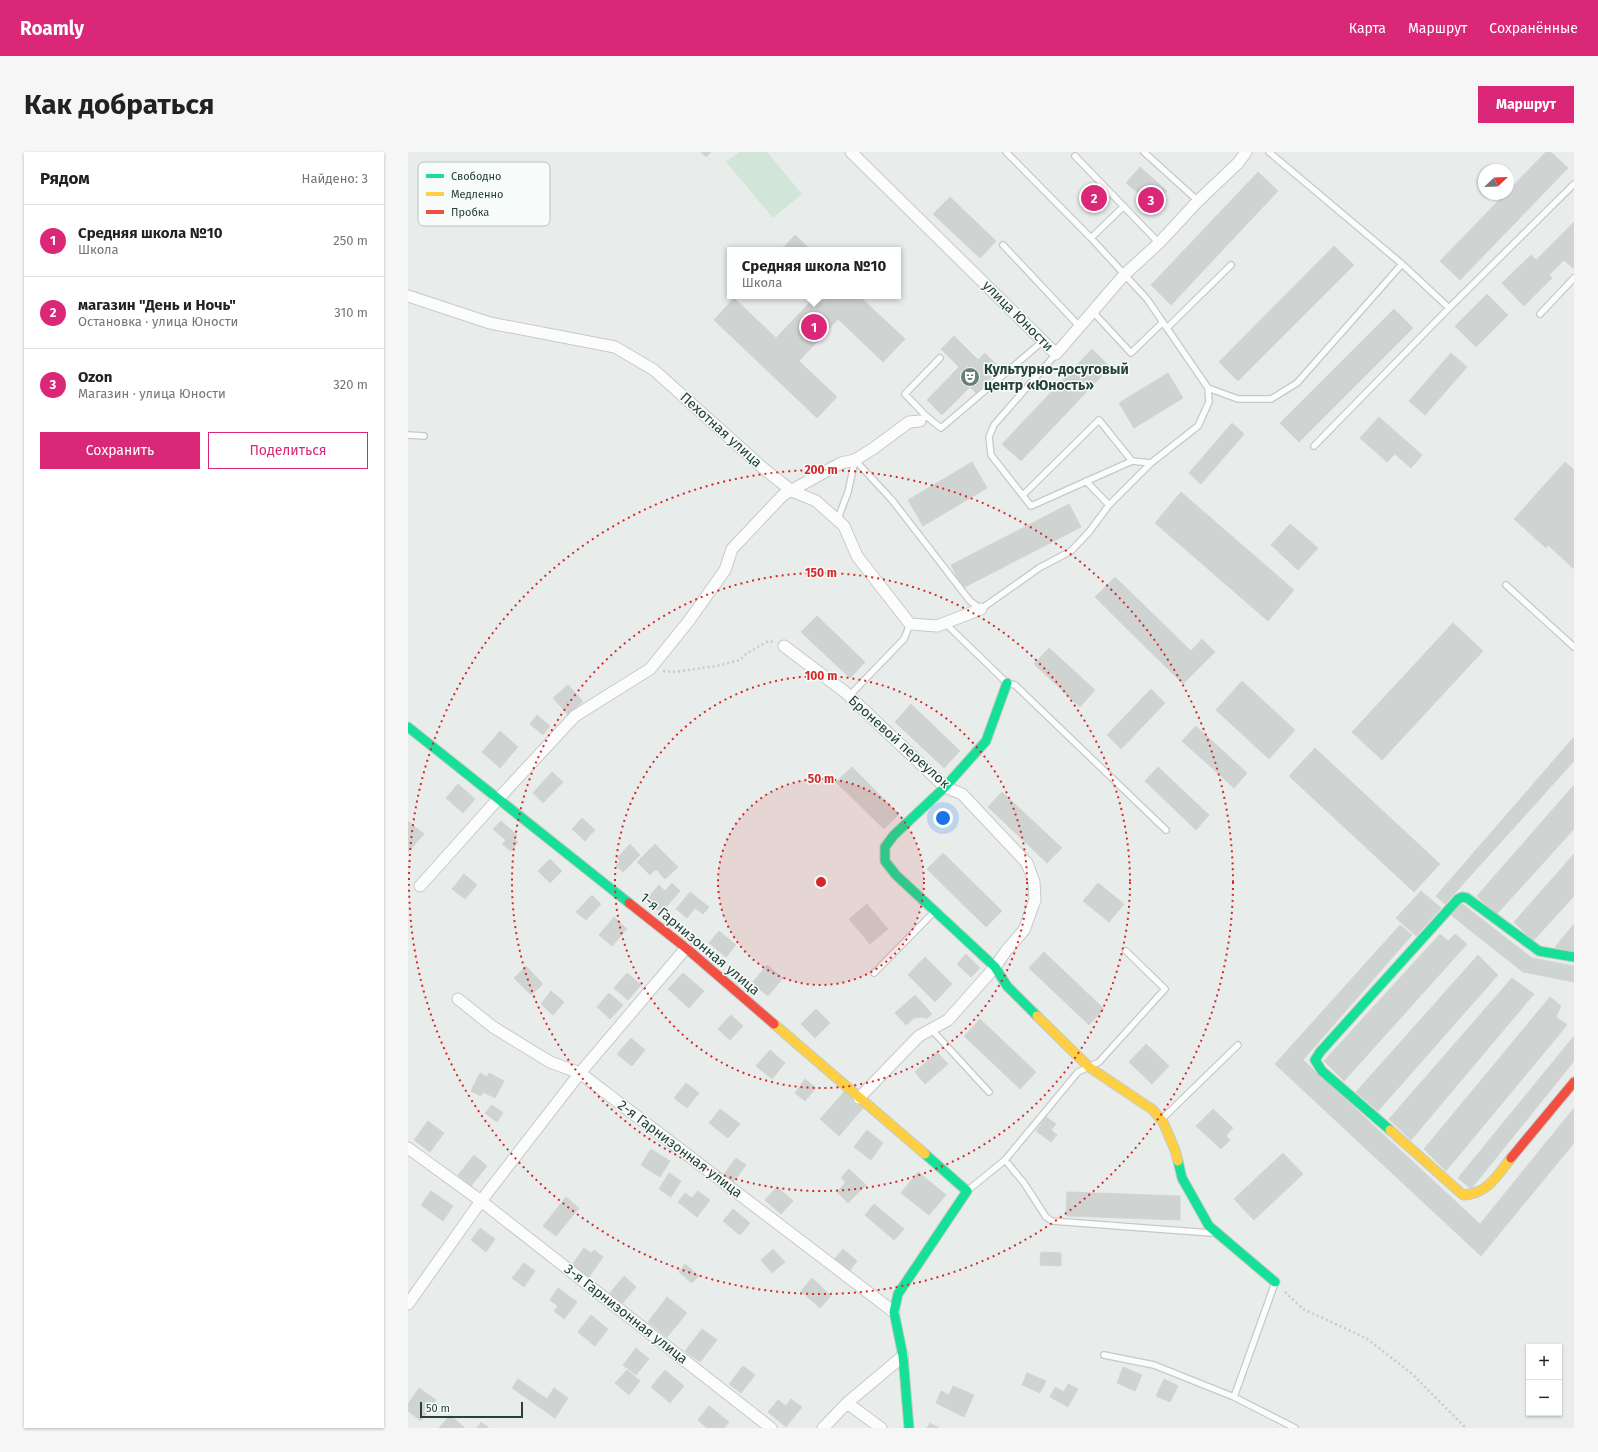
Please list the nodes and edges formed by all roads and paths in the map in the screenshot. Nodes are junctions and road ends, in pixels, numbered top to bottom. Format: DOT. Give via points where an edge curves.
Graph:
graph roads {
  1 [pos="851,152"];
  2 [pos="1006,152"];
  3 [pos="1144,152"];
  4 [pos="1246,152"];
  5 [pos="1269,152"];
  6 [pos="1075,156"];
  7 [pos="1574,184"];
  8 [pos="1198,201"];
  9 [pos="1124,206"];
  10 [pos="1091,238"];
  11 [pos="1159,244"];
  12 [pos="1003,245"];
  13 [pos="1402,264"];
  14 [pos="1231,265"];
  15 [pos="1124,276"];
  16 [pos="1574,278"];
  17 [pos="408,296"];
  18 [pos="1449,308"];
  19 [pos="1093,312"];
  20 [pos="1540,314"];
  21 [pos="1163,322"];
  22 [pos="1080,327"];
  23 [pos="1166,328"];
  24 [pos="1043,341"];
  25 [pos="1056,354"];
  26 [pos="940,358"];
  27 [pos="1208,388"];
  28 [pos="923,418"];
  29 [pos="408,434"];
  30 [pos="424,436"];
  31 [pos="1314,446"];
  32 [pos="855,460"];
  33 [pos="1132,461"];
  34 [pos="1151,464"];
  35 [pos="1086,481"];
  36 [pos="792,491"];
  37 [pos="1023,495"];
  38 [pos="1109,505"];
  39 [pos="838,521"];
  40 [pos="1506,585"];
  41 [pos="981,609"];
  42 [pos="944,623"];
  43 [pos="910,624"];
  44 [pos="784,646"];
  45 [pos="1574,647"];
  46 [pos="650,669"];
  47 [pos="1006,683"];
  48 [pos="849,696"];
  49 [pos="408,727"];
  50 [pos="945,787"];
  51 [pos="498,799"];
  52 [pos="1166,830"];
  53 [pos="420,886"];
  54 [pos="935,912"];
  55 [pos="686,948"];
  56 [pos="1126,951"];
  57 [pos="1574,957"];
  58 [pos="995,967"];
  59 [pos="874,973"];
  60 [pos="458,999"];
  61 [pos="931,1030"];
  62 [pos="1238,1045"];
  63 [pos="1088,1067"];
  64 [pos="580,1073"];
  65 [pos="1574,1082"];
  66 [pos="989,1092"];
  67 [pos="859,1098"];
  68 [pos="1161,1120"];
  69 [pos="408,1148"];
  70 [pos="1005,1160"];
  71 [pos="967,1191"];
  72 [pos="481,1201"];
  73 [pos="1218,1234"];
  74 [pos="1275,1282"];
  75 [pos="408,1304"];
  76 [pos="894,1312"];
  77 [pos="1104,1355"];
  78 [pos="903,1356"];
  79 [pos="1234,1397"];
  80 [pos="847,1403"];
  81 [pos="771,1428"];
  82 [pos="824,1428"];
  83 [pos="881,1428"];
  84 [pos="909,1428"];
  85 [pos="1295,1428"];
  86 [pos="1466,1428"];
  1 -- 24 [label="street, улица Юности"];
  2 -- 10 [label="lane"];
  3 -- 8 [label="lane"];
  4 -- 8 [label="street, улица Юности"];
  5 -- 13 [label="lane"];
  6 -- 9 [label="lane"];
  7 -- 18 [label="lane"];
  8 -- 11 [label="street, улица Юности"];
  9 -- 10 [label="lane"];
  9 -- 11 [label="lane"];
  10 -- 15 [label="lane"];
  11 -- 15 [label="street, улица Юности"];
  12 -- 22 [label="lane"];
  13 -- 18 [label="lane"];
  13 -- 27 [label="lane" via="1297,383 1271,399 1238,399"];
  14 -- 23 [label="lane"];
  15 -- 19 [label="street, улица Юности"];
  15 -- 21 [label="lane" via="1147,299"];
  16 -- 20 [label="lane"];
  17 -- 36 [label="street, Пехотная улица" via="490,323 615,347 654,370"];
  18 -- 31 [label="lane"];
  19 -- 21 [label="lane" via="1131,353"];
  19 -- 22 [label="street, улица Юности"];
  21 -- 23 [label="lane"];
  22 -- 25 [label="street, улица Юности"];
  23 -- 27 [label="lane"];
  24 -- 25 [label="street, улица Юности"];
  24 -- 28 [label="lane" via="941,428"];
  25 -- 37 [label="lane" via="994,426 989,437 991,455"];
  26 -- 28 [label="lane" via="905,394"];
  27 -- 34 [label="lane" via="1209,402 1198,426"];
  28 -- 32 [label="street" via="908,422"];
  29 -- 30 [label="lane"];
  32 -- 36 [label="street" via="841,463"];
  32 -- 39 [label="lane"];
  32 -- 41 [label="lane" via="892,500 970,601"];
  33 -- 34 [label="lane"];
  33 -- 35 [label="lane"];
  33 -- 37 [label="lane" via="1099,420"];
  34 -- 38 [label="lane"];
  35 -- 37 [label="lane" via="1031,506"];
  35 -- 38 [label="lane"];
  36 -- 39 [label="street, Пехотная улица" via="816,501"];
  36 -- 46 [label="street" via="783,495 732,549 725,570"];
  38 -- 41 [label="lane" via="1071,551 1039,568"];
  39 -- 43 [label="street, Пехотная улица" via="844,526 857,556"];
  40 -- 45 [label="lane"];
  41 -- 42 [label="street"];
  42 -- 43 [label="street" via="937,626"];
  42 -- 47 [label="lane"];
  43 -- 48 [label="lane" via="904,639"];
  44 -- 46 [label="path" via="768,640 740,660 716,666 675,672"];
  44 -- 48 [label="street, Броневой переулок"];
  46 -- 51 [label="street" via="576,716"];
  47 -- 50 [label="street" via="986,741"];
  47 -- 52 [label="lane" via="1015,685"];
  48 -- 50 [label="street, Броневой переулок"];
  49 -- 51 [label="street, 1-я Гарнизонная улица"];
  50 -- 54 [label="street" via="894,835 885,847 885,861"];
  50 -- 58 [label="street, Броневой переулок" via="962,794 1027,863 1034,882 1035,900 1024,930"];
  51 -- 53 [label="street"];
  51 -- 55 [label="street, 1-я Гарнизонная улица"];
  54 -- 58 [label="street"];
  54 -- 59 [label="lane"];
  55 -- 64 [label="street"];
  55 -- 67 [label="street, 1-я Гарнизонная улица"];
  56 -- 63 [label="lane" via="1165,989 1099,1062"];
  57 -- 65 [label="street" via="1539,951 1467,898 1462,897 1315,1060 1322,1071 1463,1195 1475,1195 1485,1189"];
  58 -- 61 [label="street, Броневой переулок" via="948,1020"];
  58 -- 63 [label="street" via="1007,986"];
  60 -- 64 [label="street, 2-я Гарнизонная улица" via="493,1027 550,1062"];
  61 -- 66 [label="lane"];
  61 -- 67 [label="street, Броневой переулок" via="919,1036"];
  62 -- 68 [label="lane"];
  63 -- 68 [label="street" via="1153,1110"];
  63 -- 70 [label="lane" via="1078,1072"];
  64 -- 72 [label="street"];
  64 -- 76 [label="street, 2-я Гарнизонная улица"];
  67 -- 71 [label="street, 1-я Гарнизонная улица"];
  68 -- 73 [label="street" via="1174,1150 1182,1178 1209,1226"];
  69 -- 72 [label="street, 3-я Гарнизонная улица"];
  70 -- 71 [label="lane"];
  70 -- 73 [label="lane" via="1024,1182 1046,1217 1052,1221"];
  71 -- 76 [label="street" via="898,1294"];
  72 -- 75 [label="street"];
  72 -- 81 [label="street, 3-я Гарнизонная улица"];
  73 -- 74 [label="street"];
  74 -- 79 [label="lane"];
  74 -- 86 [label="path" via="1303,1310 1366,1338 1411,1373"];
  76 -- 78 [label="street"];
  77 -- 79 [label="lane" via="1154,1364"];
  78 -- 80 [label="street"];
  78 -- 84 [label="street"];
  79 -- 85 [label="lane"];
  80 -- 82 [label="street"];
  80 -- 83 [label="street"];
}
